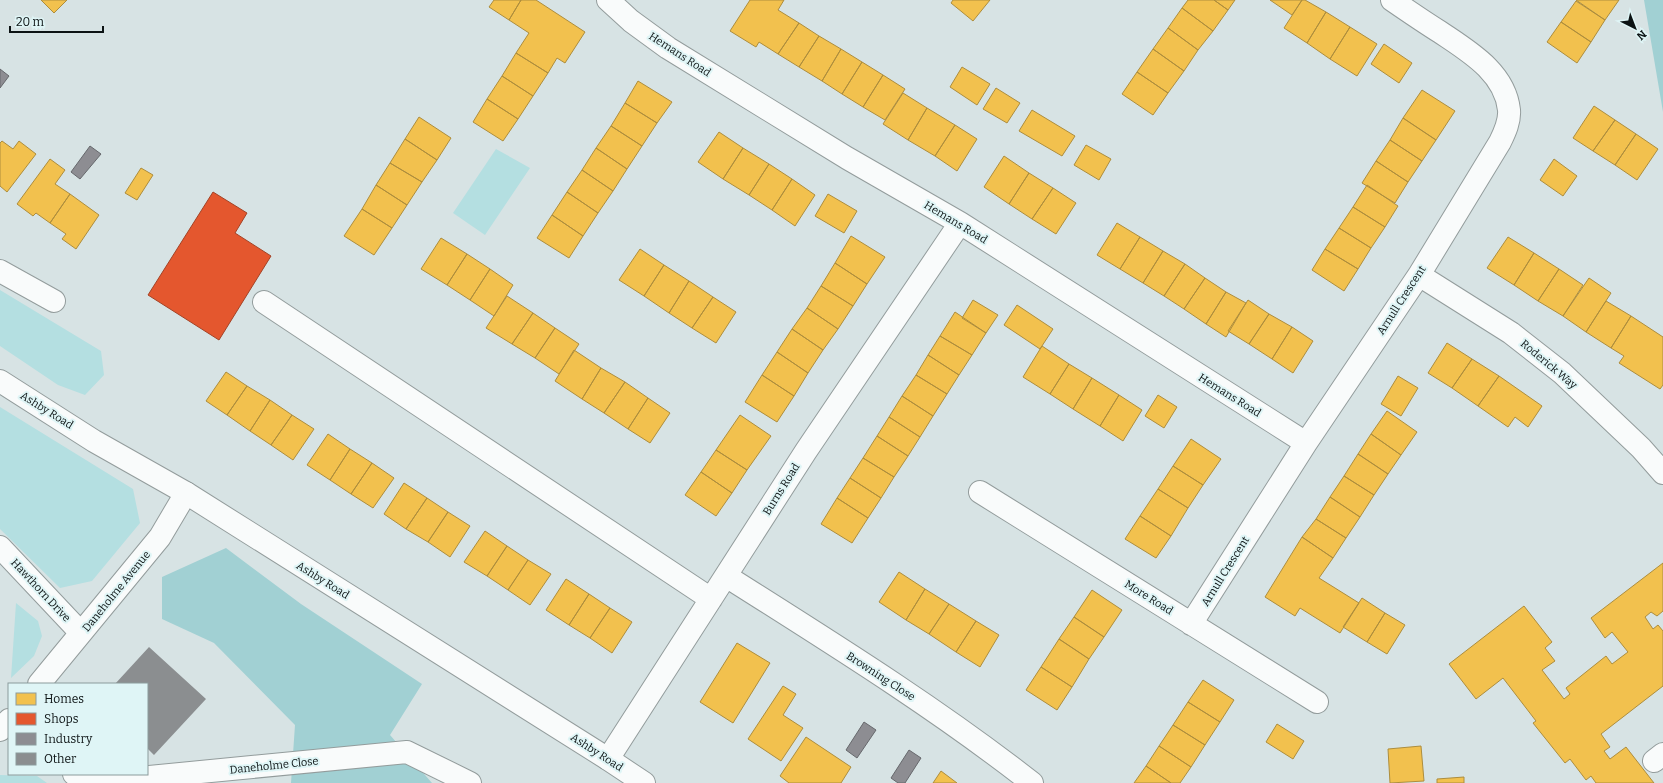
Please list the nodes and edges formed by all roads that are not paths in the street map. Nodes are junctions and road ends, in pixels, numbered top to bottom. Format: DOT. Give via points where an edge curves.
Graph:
graph roads {
  1 [pos="608,0"];
  2 [pos="1392,0"];
  3 [pos="960,223"];
  4 [pos="0,271"];
  5 [pos="1419,275"];
  6 [pos="54,301"];
  7 [pos="264,302"];
  8 [pos="0,381"];
  9 [pos="1306,443"];
  10 [pos="1663,473"];
  11 [pos="980,492"];
  12 [pos="186,494"];
  13 [pos="0,547"];
  14 [pos="726,576"];
  15 [pos="711,599"];
  16 [pos="1191,624"];
  17 [pos="81,633"];
  18 [pos="40,683"];
  19 [pos="1317,702"];
  20 [pos="608,759"];
  21 [pos="75,775"];
  22 [pos="470,783"];
  23 [pos="644,783"];
  24 [pos="1032,783"];
  1 -- 3 [label="street, Hemans Road" via="631,21 668,48 847,158"];
  2 -- 5 [label="street, Arnull Crescent" via="1477,57 1499,83 1509,110 1508,127 1500,142"];
  3 -- 9 [label="street, Hemans Road"];
  3 -- 14 [label="street, Burns Road" via="806,451"];
  4 -- 6 [label="street"];
  5 -- 9 [label="street, Arnull Crescent"];
  5 -- 10 [label="street, Roderick Way" via="1511,333 1562,373 1641,448"];
  7 -- 15 [label="street"];
  8 -- 12 [label="street, Ashby Road" via="94,441"];
  9 -- 16 [label="street, Arnull Crescent"];
  11 -- 16 [label="street, More Road"];
  12 -- 17 [label="street, Daneholme Avenue" via="160,537"];
  12 -- 20 [label="street, Ashby Road"];
  13 -- 17 [label="street, Hawthorn Drive"];
  14 -- 15 [label="street, Burns Road"];
  14 -- 24 [label="street, Browning Close" via="899,687"];
  15 -- 20 [label="street, Burns Road"];
  16 -- 19 [label="street, More Road"];
  17 -- 18 [label="street, Daneholme Avenue"];
  20 -- 23 [label="street, Ashby Road"];
  21 -- 22 [label="street, Daneholme Close" via="87,783 407,752"];
}
